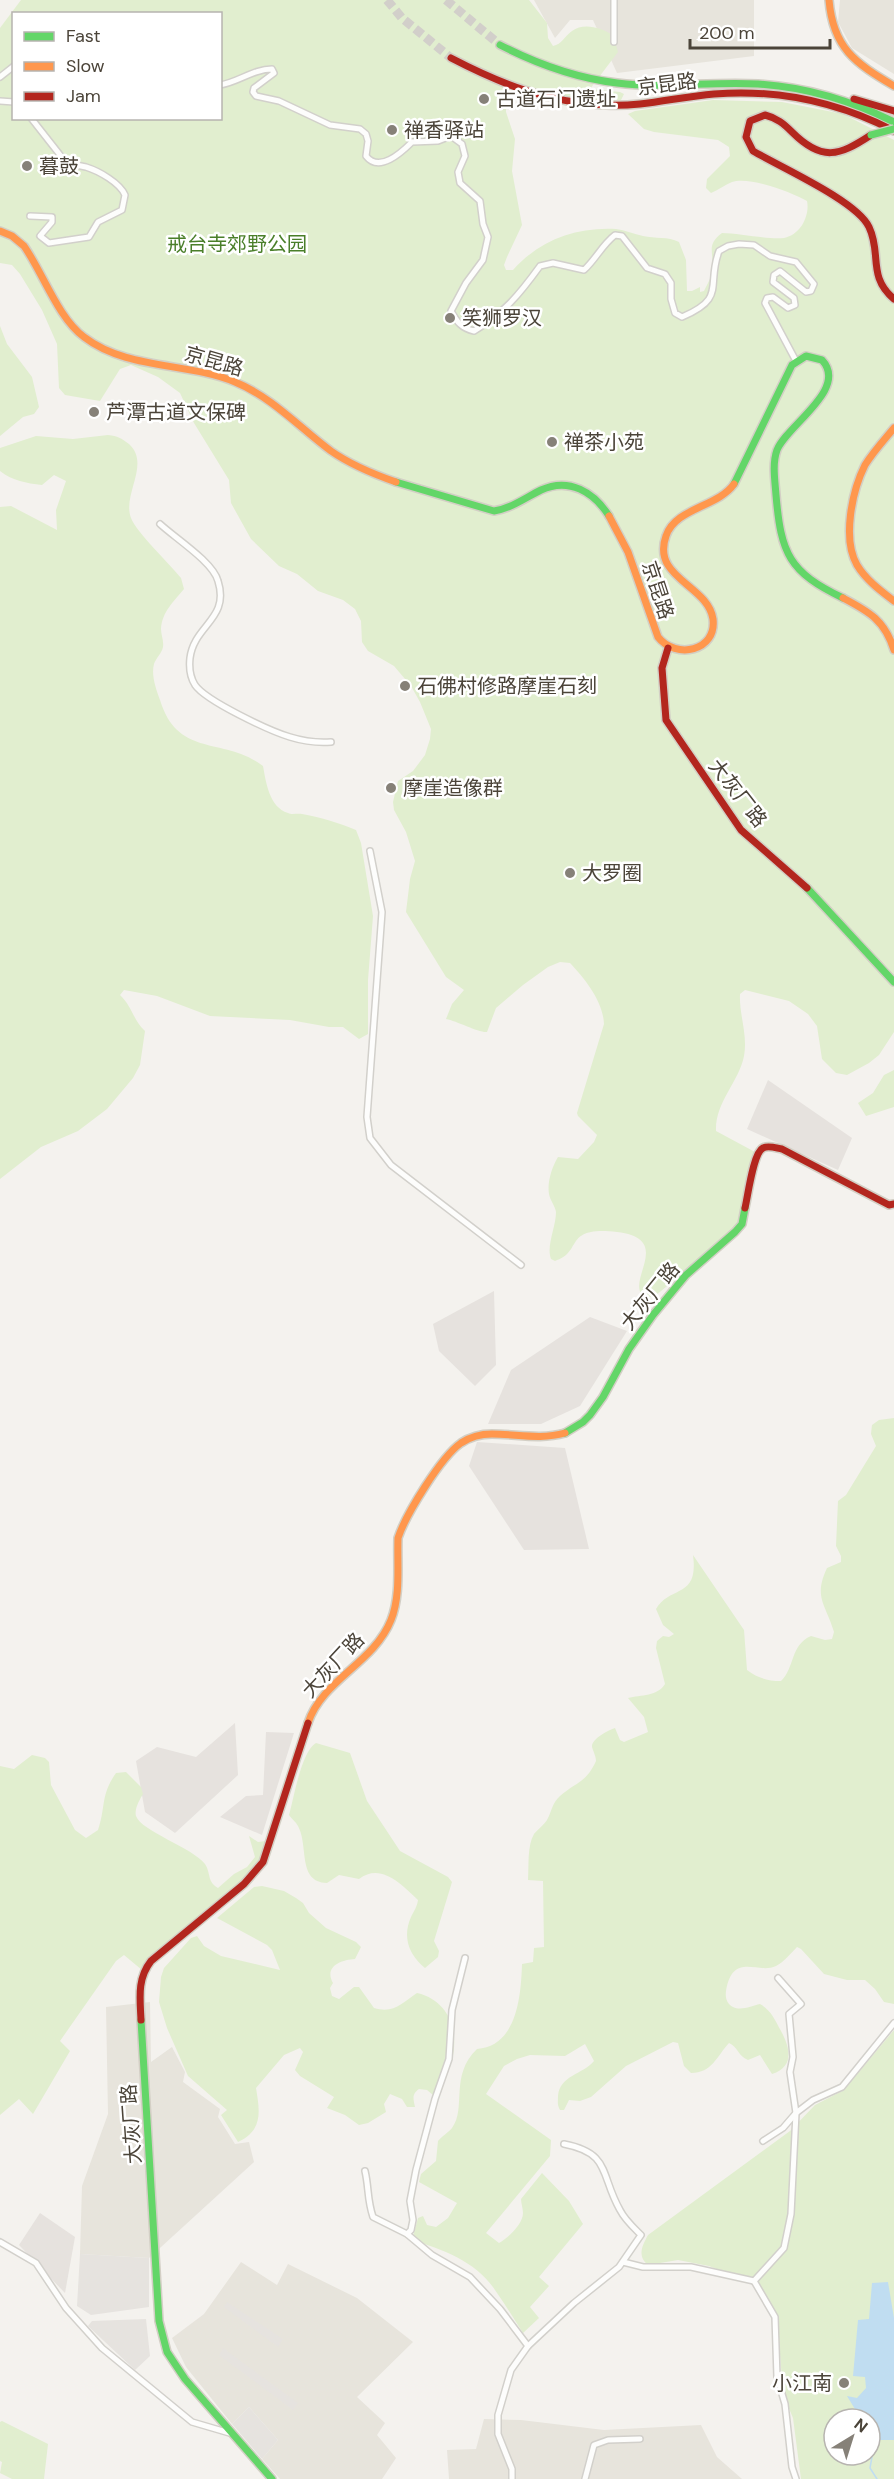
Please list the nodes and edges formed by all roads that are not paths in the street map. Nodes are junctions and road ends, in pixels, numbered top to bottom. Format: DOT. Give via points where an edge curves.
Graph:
graph roads {
  1 [pos="614,0"];
  2 [pos="829,0"];
  3 [pos="614,42"];
  4 [pos="500,45"];
  5 [pos="451,58"];
  6 [pos="12,68"];
  7 [pos="0,77"];
  8 [pos="222,84"];
  9 [pos="894,86"];
  10 [pos="790,88"];
  11 [pos="894,111"];
  12 [pos="33,120"];
  13 [pos="894,122"];
  14 [pos="894,130"];
  15 [pos="30,216"];
  16 [pos="0,231"];
  17 [pos="894,299"];
  18 [pos="796,361"];
  19 [pos="894,428"];
  20 [pos="159,524"];
  21 [pos="894,601"];
  22 [pos="668,648"];
  23 [pos="894,650"];
  24 [pos="331,742"];
  25 [pos="370,851"];
  26 [pos="894,982"];
  27 [pos="894,1204"];
  28 [pos="521,1265"];
  29 [pos="465,1958"];
  30 [pos="778,1978"];
  31 [pos="894,2023"];
  32 [pos="796,2113"];
  33 [pos="763,2141"];
  34 [pos="564,2144"];
  35 [pos="365,2171"];
  36 [pos="407,2234"];
  37 [pos="0,2242"];
  38 [pos="624,2262"];
  39 [pos="754,2281"];
  40 [pos="528,2346"];
  41 [pos="233,2434"];
  42 [pos="640,2439"];
  43 [pos="272,2479"];
  44 [pos="512,2479"];
  45 [pos="585,2479"];
  46 [pos="796,2479"];
  1 -- 3 [label="street"];
  2 -- 9 [label="main road" via="835,38 846,53"];
  4 -- 10 [label="main road, 京昆路" via="564,72 618,84 758,84"];
  5 -- 14 [label="main road, 京昆路" via="496,83 546,98 630,105 764,92 821,102"];
  6 -- 7 [label="street"];
  8 -- 18 [label="street" via="260,69 272,69 274,73 254,88 256,96 279,100 330,125 360,129 368,141 366,156 379,163 399,156 412,142 451,136 462,144 465,156 458,172 460,183 480,201 488,237 483,260 451,311 465,329 474,331 496,318 540,266 553,263 584,270 615,235 622,236 647,268 664,274 671,283 675,313 682,316 701,309 710,298 719,251 739,244 754,245 770,256 796,262 814,284 806,292 780,271 773,282 794,298 795,305 788,308 773,297 765,303"];
  10 -- 11 [label="main road" via="825,91"];
  10 -- 13 [label="main road, 京昆路" via="853,104"];
  12 -- 15 [label="street" via="64,160 96,172 121,187 125,195 122,210 103,219 84,240 42,240 41,233 54,219"];
  14 -- 17 [label="main road, 京昆路, bridge" via="871,135 845,152 828,155 810,148 780,121 765,115 750,121 745,136 753,151 864,218 873,236 877,281"];
  16 -- 22 [label="main road, 京昆路" via="22,243 63,312 89,341 121,354 240,384 333,453 364,470 494,511 513,508 551,486 573,485 587,490 602,506 631,558 656,637"];
  18 -- 22 [label="main road, 京昆路" via="733,486 716,501 676,522 666,534 664,560 704,601 713,621 710,634 696,649"];
  18 -- 23 [label="main road" via="807,356 819,358 828,366 831,376 827,388 776,451 775,484 786,552 807,578 879,620"];
  19 -- 21 [label="main road" via="861,474 850,541 858,567"];
  20 -- 24 [label="street" via="211,568 222,596 220,609 196,640 190,656 194,684 216,702 290,736"];
  22 -- 26 [label="main road, 大灰厂路" via="662,668 666,720 687,753 741,830 796,877"];
  25 -- 28 [label="street" via="382,912 367,1117 370,1138 391,1165"];
  27 -- 41 [label="main road, 大灰厂路" via="889,1205 782,1149 765,1146 756,1157 745,1214 736,1232 680,1282 630,1347 583,1422 546,1438 486,1435 459,1445 400,1528 390,1622 369,1651 312,1711 263,1862 244,1884 145,1969 138,1998 159,2321 173,2363"];
  29 -- 36 [label="street" via="452,2010 449,2059 416,2170 410,2201 413,2220"];
  30 -- 32 [label="street" via="801,2004 789,2014 793,2045 790,2073"];
  31 -- 32 [label="street" via="842,2087"];
  32 -- 33 [label="street" via="783,2128"];
  32 -- 39 [label="street" via="791,2214 784,2248"];
  34 -- 38 [label="street" via="592,2154 605,2171 621,2212 641,2235"];
  35 -- 36 [label="street" via="366,2198 373,2217"];
  36 -- 40 [label="street" via="432,2255 470,2277 501,2309"];
  37 -- 41 [label="street" via="36,2263 66,2308 102,2348 192,2422"];
  38 -- 39 [label="street" via="643,2267 691,2266"];
  38 -- 40 [label="street"];
  39 -- 46 [label="street" via="775,2317 777,2377"];
  40 -- 44 [label="street" via="511,2370 498,2415 498,2434"];
  41 -- 43 [label="main road, 大灰厂路"];
  42 -- 45 [label="street" via="608,2440 594,2445"];
}
